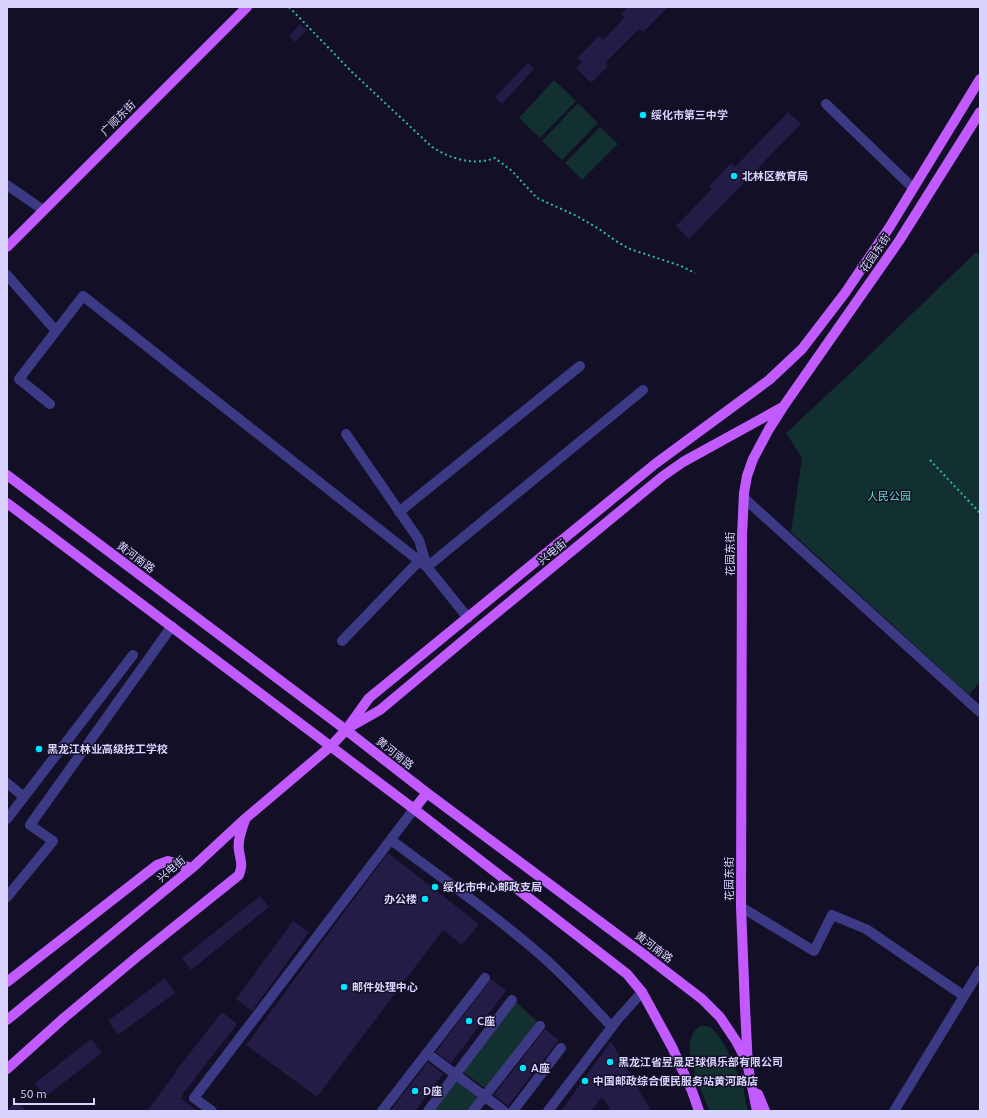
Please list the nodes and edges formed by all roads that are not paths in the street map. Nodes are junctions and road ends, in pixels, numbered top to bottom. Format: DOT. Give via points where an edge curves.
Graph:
graph roads {
  1 [pos="247,7"];
  2 [pos="980,79"];
  3 [pos="826,104"];
  4 [pos="980,112"];
  5 [pos="7,185"];
  6 [pos="913,188"];
  7 [pos="926,197"];
  8 [pos="43,210"];
  9 [pos="7,247"];
  10 [pos="7,275"];
  11 [pos="56,331"];
  12 [pos="580,366"];
  13 [pos="643,390"];
  14 [pos="50,404"];
  15 [pos="783,407"];
  16 [pos="726,412"];
  17 [pos="346,434"];
  18 [pos="7,475"];
  19 [pos="744,498"];
  20 [pos="7,502"];
  21 [pos="399,512"];
  22 [pos="423,564"];
  23 [pos="468,618"];
  24 [pos="172,626"];
  25 [pos="477,629"];
  26 [pos="342,641"];
  27 [pos="133,655"];
  28 [pos="980,712"];
  29 [pos="346,730"];
  30 [pos="331,746"];
  31 [pos="7,783"];
  32 [pos="427,793"];
  33 [pos="24,797"];
  34 [pos="414,809"];
  35 [pos="246,818"];
  36 [pos="7,819"];
  37 [pos="390,840"];
  38 [pos="192,868"];
  39 [pos="7,897"];
  40 [pos="741,907"];
  41 [pos="980,970"];
  42 [pos="485,978"];
  43 [pos="7,982"];
  44 [pos="642,992"];
  45 [pos="964,996"];
  46 [pos="512,1000"];
  47 [pos="7,1020"];
  48 [pos="540,1026"];
  49 [pos="612,1027"];
  50 [pos="561,1048"];
  51 [pos="427,1053"];
  52 [pos="748,1067"];
  53 [pos="7,1069"];
  54 [pos="456,1075"];
  55 [pos="484,1096"];
  56 [pos="212,1111"];
  57 [pos="382,1111"];
  58 [pos="428,1111"];
  59 [pos="473,1111"];
  60 [pos="504,1111"];
  61 [pos="513,1111"];
  62 [pos="548,1111"];
  63 [pos="699,1111"];
  64 [pos="756,1111"];
  65 [pos="765,1111"];
  66 [pos="894,1111"];
  1 -- 8 [label="main road, 广顺东街"];
  2 -- 6 [label="main road, 花园东街"];
  3 -- 6 [label="street"];
  4 -- 7 [label="main road, 花园东街"];
  5 -- 8 [label="street"];
  6 -- 7 [label="main road"];
  6 -- 16 [label="main road, 花园东街" via="845,293 802,349 769,380"];
  7 -- 15 [label="main road, 花园东街" via="898,242"];
  8 -- 9 [label="main road, 广顺东街"];
  10 -- 11 [label="street"];
  11 -- 14 [label="street" via="19,379"];
  11 -- 22 [label="street" via="83,296"];
  12 -- 21 [label="street"];
  13 -- 22 [label="street"];
  15 -- 19 [label="main road, 花园东街" via="753,459 747,476"];
  15 -- 25 [label="main road, 兴电街" via="683,462 663,476"];
  16 -- 23 [label="main road, 兴电街" via="655,464"];
  17 -- 21 [label="street"];
  18 -- 29 [label="main road, 黄河南路"];
  19 -- 28 [label="street"];
  19 -- 40 [label="main road, 花园东街"];
  20 -- 24 [label="main road"];
  21 -- 22 [label="street" via="419,540"];
  22 -- 23 [label="street"];
  22 -- 26 [label="street"];
  23 -- 25 [label="main road"];
  23 -- 29 [label="main road, 兴电街" via="369,698"];
  24 -- 30 [label="main road"];
  24 -- 39 [label="street" via="30,825 53,841"];
  25 -- 29 [label="main road, 兴电街" via="380,710"];
  27 -- 33 [label="street"];
  29 -- 30 [label="main road, 兴电街"];
  29 -- 32 [label="main road, 黄河南路"];
  30 -- 34 [label="main road"];
  30 -- 35 [label="main road, 兴电街"];
  31 -- 33 [label="street"];
  32 -- 34 [label="main road"];
  32 -- 52 [label="main road, 黄河南路" via="702,999 720,1017 736,1041"];
  33 -- 36 [label="street"];
  34 -- 37 [label="street"];
  34 -- 44 [label="main road" via="627,974"];
  35 -- 38 [label="main road, 兴电街"];
  35 -- 53 [label="main road" via="239,841 242,866 239,875 65,1017"];
  37 -- 49 [label="street" via="508,927 564,976"];
  37 -- 56 [label="street" via="194,1098"];
  38 -- 43 [label="main road" via="168,861 158,865"];
  38 -- 47 [label="main road, 兴电街"];
  40 -- 45 [label="street" via="814,951 832,915 866,929"];
  40 -- 52 [label="main road, 花园东街"];
  41 -- 45 [label="street"];
  42 -- 51 [label="street"];
  44 -- 49 [label="street"];
  44 -- 63 [label="main road" via="672,1047"];
  45 -- 66 [label="street"];
  46 -- 54 [label="street"];
  48 -- 55 [label="street"];
  49 -- 62 [label="street"];
  50 -- 61 [label="street"];
  51 -- 54 [label="street"];
  51 -- 57 [label="street"];
  52 -- 64 [label="main road"];
  52 -- 65 [label="main road"];
  54 -- 55 [label="street"];
  54 -- 58 [label="street"];
  55 -- 59 [label="street"];
  55 -- 60 [label="street"];
}
